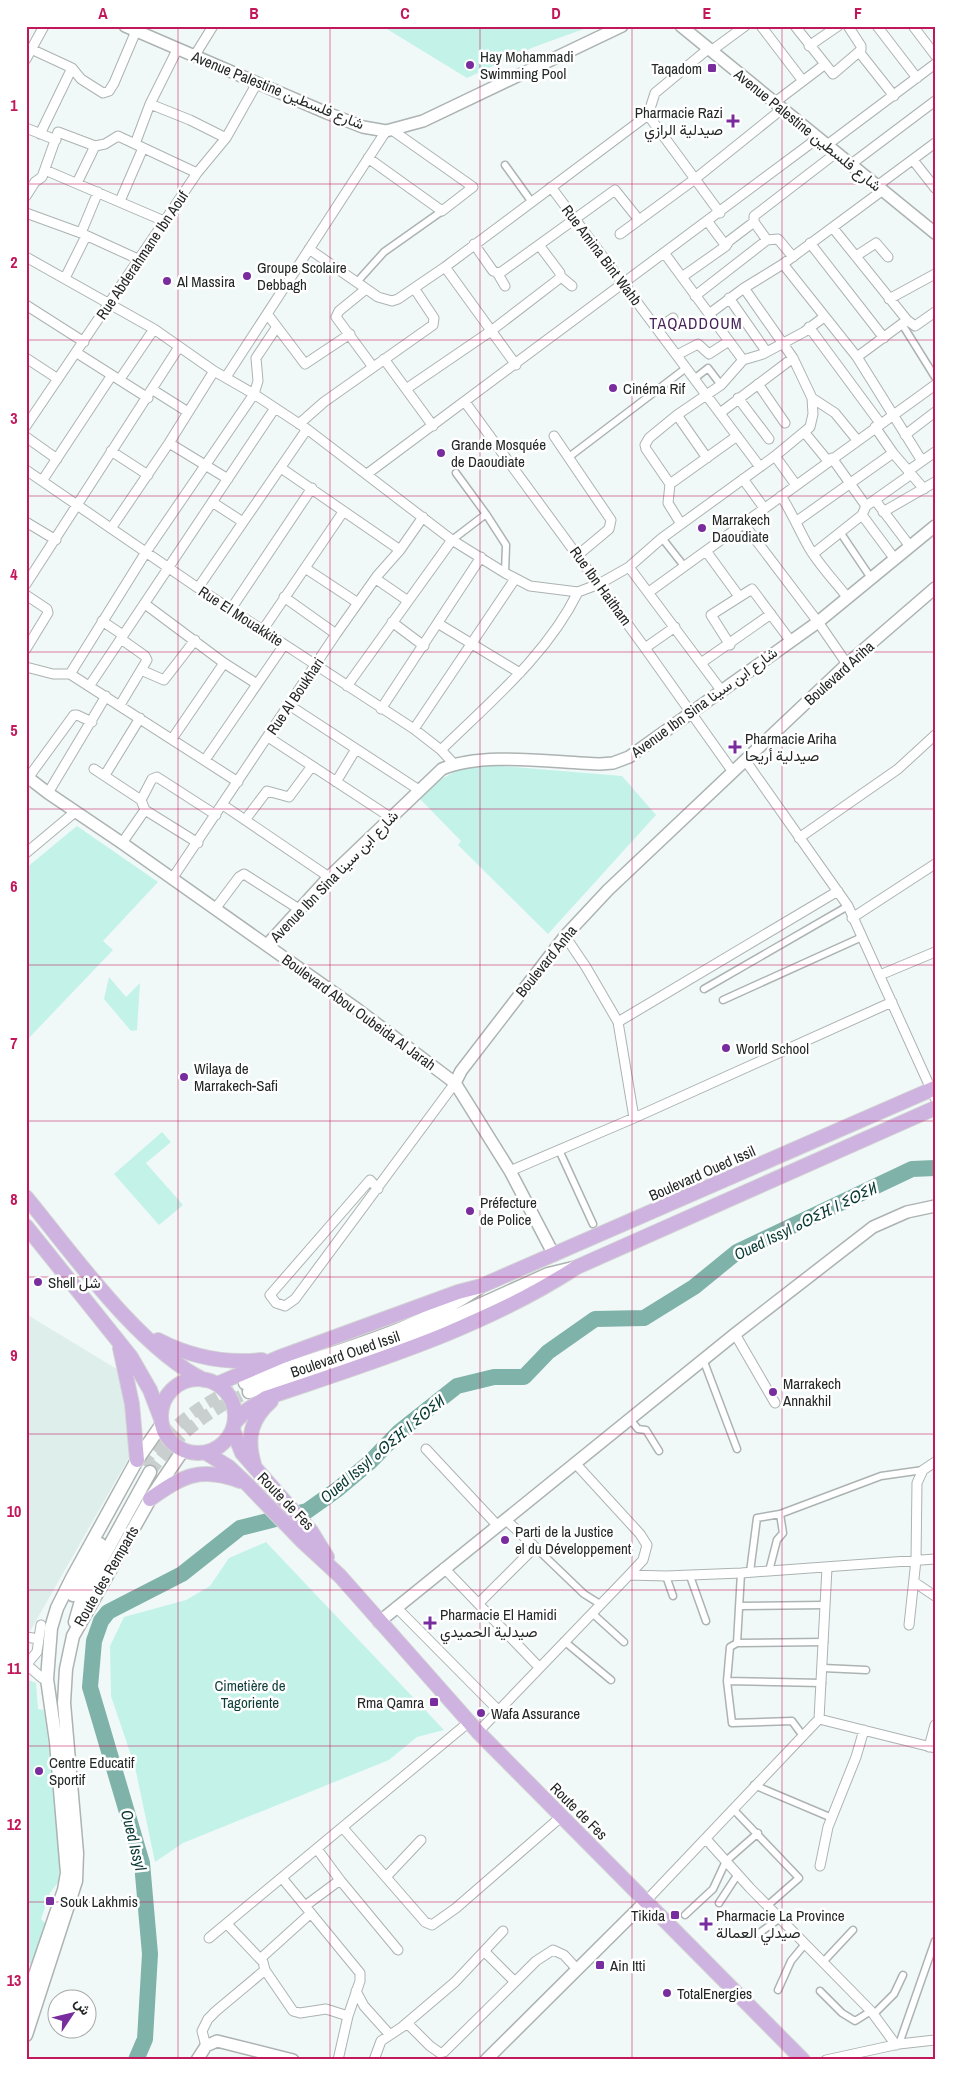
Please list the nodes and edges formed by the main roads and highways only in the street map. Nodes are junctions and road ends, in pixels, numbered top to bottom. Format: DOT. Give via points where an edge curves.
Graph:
graph roads {
  1 [pos="934,1092"];
  2 [pos="935,1108"];
  3 [pos="26,1197"];
  4 [pos="26,1226"];
  5 [pos="577,1267"];
  6 [pos="481,1286"];
  7 [pos="144,1334"];
  8 [pos="119,1343"];
  9 [pos="280,1357"];
  10 [pos="210,1382"];
  11 [pos="280,1393"];
  12 [pos="162,1421"];
  13 [pos="234,1426"];
  14 [pos="183,1450"];
  15 [pos="206,1453"];
  16 [pos="143,1466"];
  17 [pos="257,1472"];
  18 [pos="248,1484"];
  19 [pos="150,1499"];
  20 [pos="278,1504"];
  21 [pos="75,1629"];
  22 [pos="52,1709"];
  23 [pos="26,2001"];
  24 [pos="26,2035"];
  25 [pos="803,2060"];
  1 -- 6 [label="main road, Boulevard Oued Issil"];
  2 -- 5 [label="main road, Boulevard Oued Issil"];
  3 -- 7 [label="main road"];
  4 -- 8 [label="main road"];
  5 -- 6 [label="main road, Boulevard Oued Issil" via="548,1274 387,1346 247,1387 431,1315"];
  5 -- 11 [label="main road, Boulevard Oued Issil" via="526,1296 396,1355"];
  6 -- 9 [label="main road, Boulevard Oued Issil"];
  7 -- 9 [label="main road" via="204,1358 242,1362"];
  7 -- 10 [label="main road" via="183,1368"];
  8 -- 12 [label="main road" via="142,1374"];
  8 -- 16 [label="main road"];
  9 -- 10 [label="main road, Boulevard Oued Issil"];
  10 -- 12 [label="main road" via="188,1381 173,1389 164,1402"];
  10 -- 13 [label="main road" via="231,1400 235,1410"];
  11 -- 13 [label="main road, Boulevard Oued Issil" via="256,1404"];
  11 -- 17 [label="main road" via="259,1412 251,1428 250,1445"];
  12 -- 14 [label="main road" via="169,1439"];
  12 -- 16 [label="main road, Route des Remparts"];
  13 -- 15 [label="main road" via="222,1445"];
  13 -- 17 [label="main road, Route de Fes" via="242,1453"];
  14 -- 15 [label="main road"];
  14 -- 19 [label="main road, Route des Remparts"];
  15 -- 18 [label="main road, Route de Fes"];
  16 -- 21 [label="main road" via="83,1594 76,1612"];
  16 -- 22 [label="main road" via="61,1620"];
  16 -- 22 [label="main road, Route des Remparts" via="57,1608 49,1637 47,1678"];
  17 -- 20 [label="main road, Route de Fes"];
  18 -- 19 [label="main road" via="224,1475 200,1473 173,1484"];
  18 -- 20 [label="main road, Route de Fes"];
  19 -- 21 [label="main road, Route des Remparts"];
  20 -- 25 [label="main road, Route de Fes" via="473,1727"];
  21 -- 24 [label="main road, Route des Remparts" via="66,1669 64,1702 77,1853 76,1881"];
  22 -- 23 [label="main road, Route des Remparts" via="67,1873"];
}
